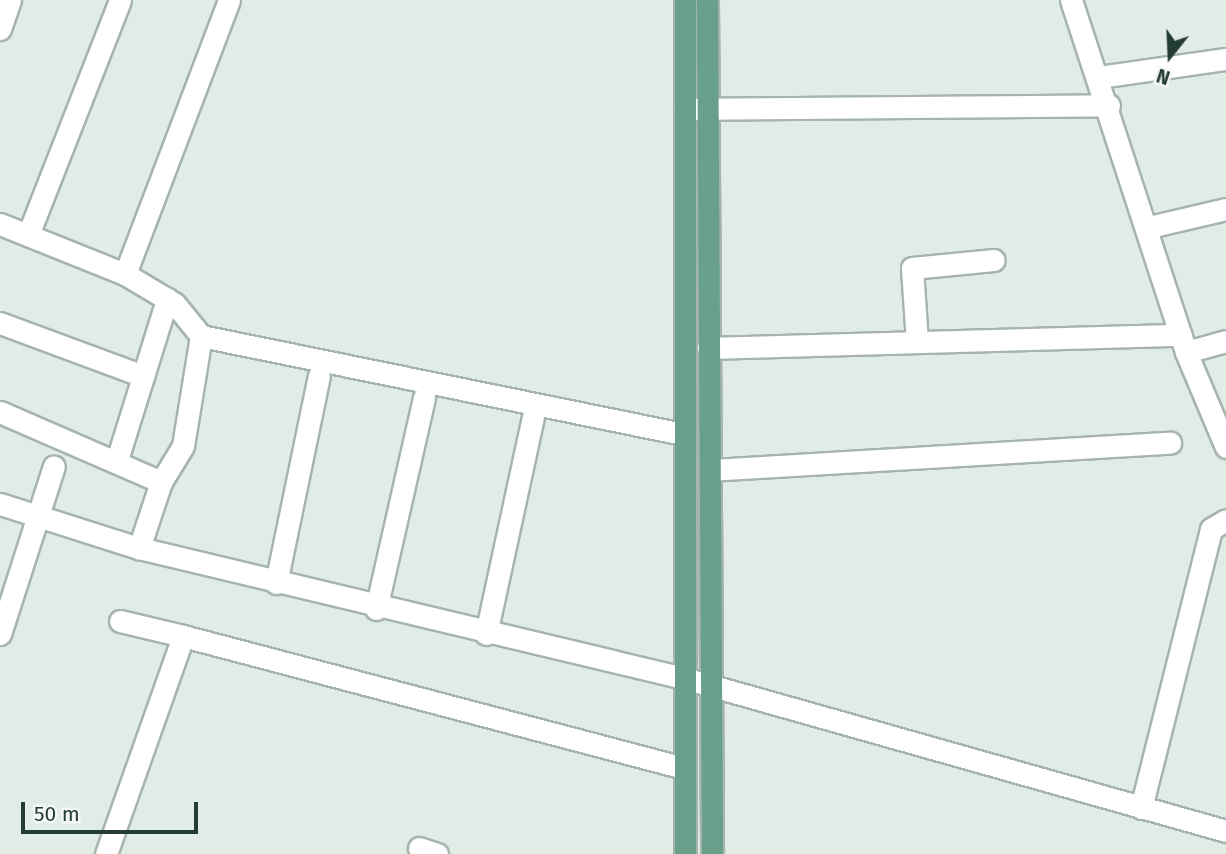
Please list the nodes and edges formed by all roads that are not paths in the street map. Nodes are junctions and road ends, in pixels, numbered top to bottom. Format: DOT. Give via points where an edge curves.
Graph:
graph roads {
  1 [pos="10,0"];
  2 [pos="120,0"];
  3 [pos="229,0"];
  4 [pos="685,0"];
  5 [pos="707,0"];
  6 [pos="1071,0"];
  7 [pos="0,29"];
  8 [pos="1226,59"];
  9 [pos="1099,77"];
  10 [pos="1108,105"];
  11 [pos="685,109"];
  12 [pos="707,109"];
  13 [pos="1226,209"];
  14 [pos="0,224"];
  15 [pos="1149,227"];
  16 [pos="28,235"];
  17 [pos="994,260"];
  18 [pos="125,274"];
  19 [pos="167,299"];
  20 [pos="0,323"];
  21 [pos="201,336"];
  22 [pos="1226,341"];
  23 [pos="917,342"];
  24 [pos="1184,343"];
  25 [pos="708,348"];
  26 [pos="319,375"];
  27 [pos="143,376"];
  28 [pos="424,397"];
  29 [pos="0,412"];
  30 [pos="533,417"];
  31 [pos="684,434"];
  32 [pos="1170,443"];
  33 [pos="1226,447"];
  34 [pos="117,460"];
  35 [pos="54,466"];
  36 [pos="710,470"];
  37 [pos="161,482"];
  38 [pos="0,504"];
  39 [pos="37,517"];
  40 [pos="1226,520"];
  41 [pos="139,548"];
  42 [pos="276,583"];
  43 [pos="376,609"];
  44 [pos="120,621"];
  45 [pos="0,634"];
  46 [pos="486,634"];
  47 [pos="183,636"];
  48 [pos="684,678"];
  49 [pos="715,690"];
  50 [pos="684,768"];
  51 [pos="1141,808"];
  52 [pos="1226,831"];
  53 [pos="106,854"];
  54 [pos="685,854"];
  55 [pos="712,854"];
  1 -- 7 [label="street"];
  2 -- 16 [label="street"];
  3 -- 18 [label="street"];
  4 -- 11 [label="main road"];
  5 -- 12 [label="main road"];
  6 -- 9 [label="street"];
  8 -- 9 [label="street"];
  9 -- 10 [label="street"];
  10 -- 12 [label="street"];
  10 -- 15 [label="street"];
  11 -- 12 [label="street"];
  11 -- 31 [label="main road"];
  12 -- 25 [label="main road"];
  13 -- 15 [label="street"];
  14 -- 16 [label="street"];
  15 -- 24 [label="street"];
  16 -- 18 [label="street"];
  17 -- 23 [label="street" via="912,268"];
  18 -- 19 [label="street"];
  19 -- 21 [label="street"];
  19 -- 27 [label="street"];
  20 -- 27 [label="street"];
  21 -- 31 [label="street"];
  21 -- 37 [label="street" via="183,446"];
  22 -- 24 [label="street"];
  23 -- 24 [label="street"];
  23 -- 25 [label="street"];
  24 -- 33 [label="street"];
  25 -- 36 [label="main road"];
  26 -- 42 [label="street"];
  27 -- 34 [label="street"];
  28 -- 43 [label="street"];
  29 -- 34 [label="street"];
  30 -- 46 [label="street"];
  31 -- 48 [label="main road"];
  32 -- 36 [label="street"];
  34 -- 37 [label="street"];
  35 -- 39 [label="street"];
  36 -- 49 [label="main road"];
  37 -- 41 [label="street"];
  38 -- 39 [label="street"];
  39 -- 41 [label="street"];
  39 -- 45 [label="street"];
  40 -- 51 [label="street" via="1211,529"];
  41 -- 42 [label="street"];
  42 -- 43 [label="street"];
  43 -- 46 [label="street"];
  44 -- 47 [label="street"];
  46 -- 48 [label="street"];
  47 -- 50 [label="street"];
  47 -- 53 [label="street"];
  48 -- 49 [label="street"];
  48 -- 50 [label="main road"];
  49 -- 51 [label="street"];
  49 -- 55 [label="main road"];
  50 -- 54 [label="main road"];
  51 -- 52 [label="street"];
}
